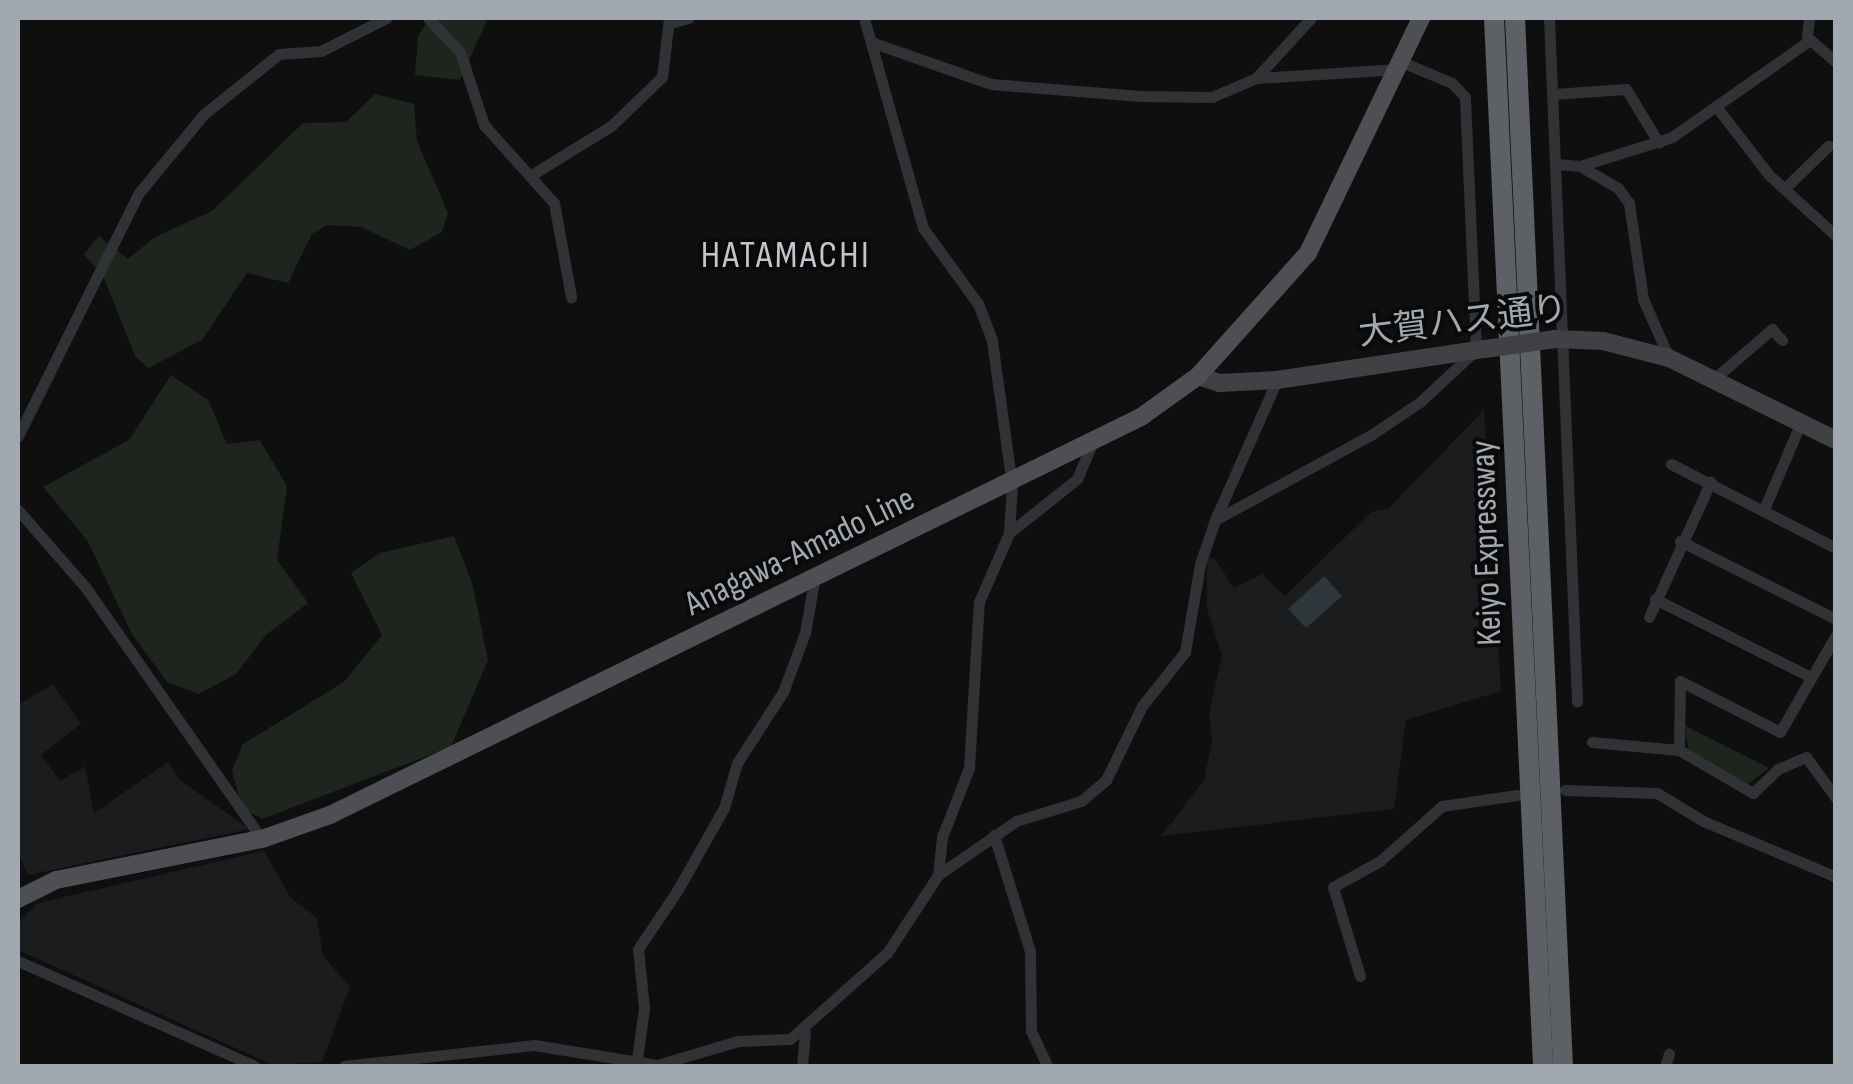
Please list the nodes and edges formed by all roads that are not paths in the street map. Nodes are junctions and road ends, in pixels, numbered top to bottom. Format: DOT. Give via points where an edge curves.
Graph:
graph roads {
  1 [pos="386,18"];
  2 [pos="428,18"];
  3 [pos="688,18"];
  4 [pos="864,18"];
  5 [pos="1311,18"];
  6 [pos="1421,18"];
  7 [pos="1494,18"];
  8 [pos="1515,18"];
  9 [pos="1549,18"];
  10 [pos="1809,18"];
  11 [pos="670,20"];
  12 [pos="1810,40"];
  13 [pos="871,42"];
  14 [pos="1836,62"];
  15 [pos="1400,65"];
  16 [pos="1256,78"];
  17 [pos="1554,94"];
  18 [pos="1718,109"];
  19 [pos="1659,143"];
  20 [pos="1828,146"];
  21 [pos="1557,164"];
  22 [pos="1580,166"];
  23 [pos="533,174"];
  24 [pos="1784,189"];
  25 [pos="1836,236"];
  26 [pos="571,297"];
  27 [pos="1558,339"];
  28 [pos="1782,340"];
  29 [pos="1480,349"];
  30 [pos="1669,358"];
  31 [pos="1198,376"];
  32 [pos="1716,378"];
  33 [pos="1277,380"];
  34 [pos="1802,420"];
  35 [pos="18,436"];
  36 [pos="1836,440"];
  37 [pos="1092,446"];
  38 [pos="1671,464"];
  39 [pos="1711,481"];
  40 [pos="1012,485"];
  41 [pos="1764,509"];
  42 [pos="18,510"];
  43 [pos="1215,520"];
  44 [pos="1009,533"];
  45 [pos="1680,542"];
  46 [pos="1836,548"];
  47 [pos="814,581"];
  48 [pos="1655,599"];
  49 [pos="1649,616"];
  50 [pos="1836,619"];
  51 [pos="1836,635"];
  52 [pos="1812,677"];
  53 [pos="1577,701"];
  54 [pos="1592,742"];
  55 [pos="1679,750"];
  56 [pos="1566,790"];
  57 [pos="1516,795"];
  58 [pos="1836,798"];
  59 [pos="994,836"];
  60 [pos="262,839"];
  61 [pos="1834,874"];
  62 [pos="938,875"];
  63 [pos="18,899"];
  64 [pos="18,962"];
  65 [pos="1360,976"];
  66 [pos="805,1032"];
  67 [pos="636,1065"];
  68 [pos="254,1066"];
  69 [pos="344,1066"];
  70 [pos="802,1066"];
  71 [pos="1047,1066"];
  72 [pos="1543,1066"];
  73 [pos="1563,1066"];
  1 -- 35 [label="street" via="321,51 280,54 204,114 138,194"];
  2 -- 23 [label="street" via="460,52 484,126"];
  3 -- 11 [label="street"];
  4 -- 13 [label="street"];
  5 -- 16 [label="street"];
  6 -- 15 [label="main road, Anagawa-Amado Line"];
  7 -- 72 [label="highway, Keiyo Expressway"];
  8 -- 73 [label="highway, Keiyo Expressway"];
  9 -- 17 [label="street"];
  10 -- 12 [label="street"];
  11 -- 23 [label="street" via="668,65 648,92 611,126"];
  12 -- 14 [label="street"];
  12 -- 18 [label="street" via="1769,63"];
  13 -- 16 [label="street" via="991,84 1212,97"];
  13 -- 40 [label="street" via="923,228 978,304 992,340"];
  15 -- 16 [label="street"];
  15 -- 29 [label="street" via="1444,78 1465,97"];
  15 -- 31 [label="main road, Anagawa-Amado Line" via="1308,253"];
  17 -- 19 [label="street" via="1626,89"];
  17 -- 21 [label="street"];
  18 -- 19 [label="street"];
  18 -- 24 [label="street"];
  19 -- 22 [label="street"];
  20 -- 24 [label="street"];
  21 -- 22 [label="street"];
  21 -- 27 [label="street"];
  22 -- 30 [label="street" via="1629,203 1643,299"];
  23 -- 26 [label="street" via="564,234"];
  24 -- 25 [label="street"];
  27 -- 29 [label="street, 大賀ハス通り, bridge"];
  27 -- 30 [label="street, 大賀ハス通り"];
  27 -- 53 [label="street"];
  28 -- 32 [label="street" via="1772,329"];
  29 -- 33 [label="street, 大賀ハス通り"];
  29 -- 43 [label="street" via="1371,435"];
  30 -- 32 [label="street, 大賀ハス通り"];
  31 -- 33 [label="street, 大賀ハス通り" via="1220,384"];
  31 -- 37 [label="main road, Anagawa-Amado Line"];
  32 -- 34 [label="street, 大賀ハス通り"];
  33 -- 43 [label="street"];
  34 -- 36 [label="street, 大賀ハス通り"];
  34 -- 41 [label="street"];
  37 -- 40 [label="main road, Anagawa-Amado Line"];
  37 -- 44 [label="street" via="1077,478"];
  38 -- 39 [label="street"];
  39 -- 41 [label="street"];
  39 -- 45 [label="street"];
  40 -- 44 [label="street"];
  40 -- 47 [label="main road, Anagawa-Amado Line"];
  41 -- 46 [label="street"];
  42 -- 60 [label="street" via="86,588"];
  43 -- 59 [label="street" via="1185,652 1142,706 1106,780 1080,800 1033,812"];
  44 -- 62 [label="street" via="979,602 974,735 962,790 942,837"];
  45 -- 48 [label="street"];
  45 -- 50 [label="street"];
  47 -- 60 [label="main road, Anagawa-Amado Line" via="384,791"];
  47 -- 67 [label="street" via="805,633 783,692 737,763 724,808 638,949 644,1008"];
  48 -- 49 [label="street"];
  48 -- 52 [label="street"];
  51 -- 52 [label="street"];
  52 -- 55 [label="street" via="1780,732 1680,681"];
  54 -- 55 [label="street"];
  55 -- 58 [label="street" via="1753,793 1778,768 1806,756"];
  56 -- 61 [label="street" via="1656,792 1703,821"];
  57 -- 65 [label="street" via="1442,806 1380,861 1333,887"];
  59 -- 62 [label="street"];
  59 -- 71 [label="street" via="1030,951 1032,1032"];
  60 -- 63 [label="main road, Anagawa-Amado Line" via="56,880"];
  62 -- 66 [label="street" via="887,953"];
  64 -- 68 [label="street"];
  66 -- 67 [label="street" via="738,1042 658,1066"];
  66 -- 70 [label="street"];
  67 -- 69 [label="street" via="534,1045"];
}
